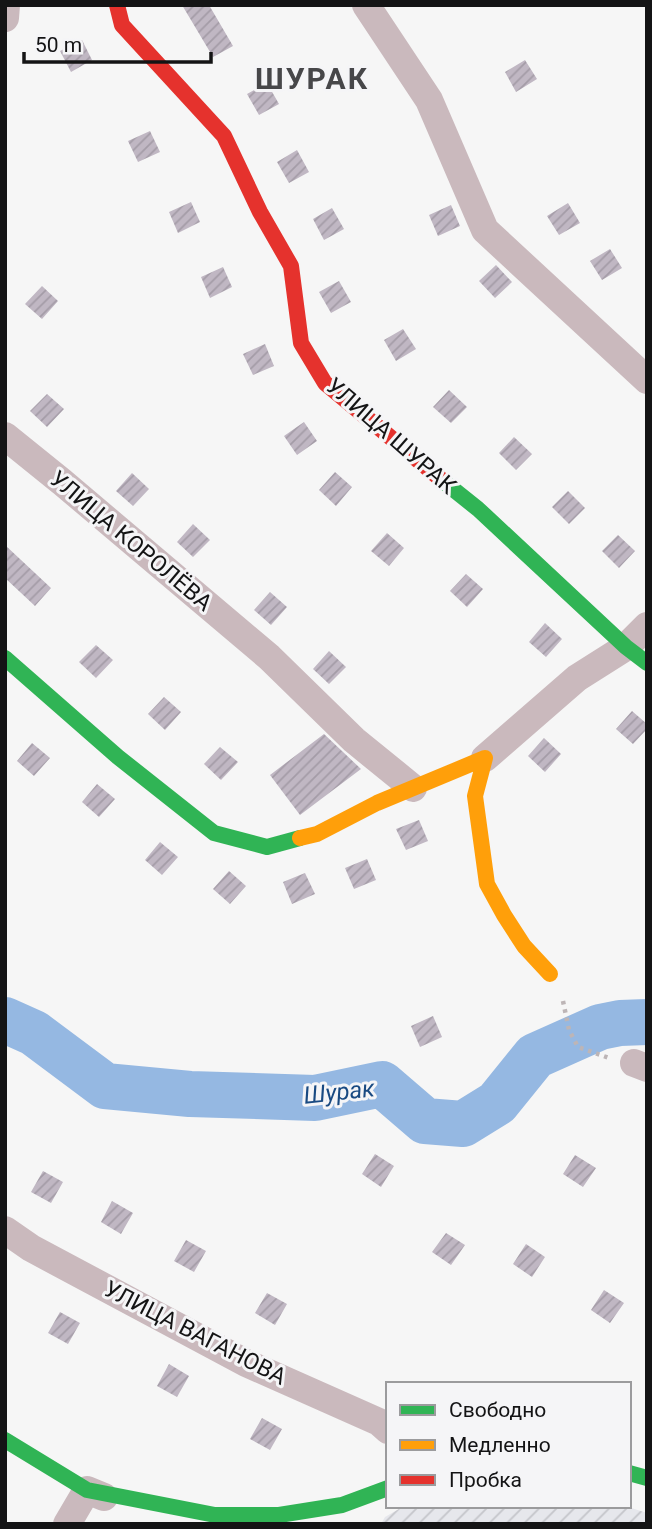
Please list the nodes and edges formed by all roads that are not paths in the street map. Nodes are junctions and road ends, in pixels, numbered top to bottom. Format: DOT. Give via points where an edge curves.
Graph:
graph roads {
  1 [pos="6,5"];
  2 [pos="117,5"];
  3 [pos="366,5"];
  4 [pos="5,18"];
  5 [pos="647,380"];
  6 [pos="5,436"];
  7 [pos="647,626"];
  8 [pos="637,655"];
  9 [pos="5,658"];
  10 [pos="485,758"];
  11 [pos="412,788"];
  12 [pos="550,974"];
  13 [pos="5,1230"];
  14 [pos="386,1428"];
  15 [pos="5,1440"];
  16 [pos="386,1489"];
  17 [pos="87,1490"];
  18 [pos="67,1524"];
  19 [pos="164,1524"];
  1 -- 4 [label="street"];
  2 -- 8 [label="street, УЛИЦА ШУРАК" via="122,25 224,136 291,266 301,343 325,383 478,509"];
  3 -- 5 [label="street" via="429,100 485,230"];
  6 -- 11 [label="street, УЛИЦА КОРОЛЁВА" via="269,657 354,740"];
  7 -- 8 [label="street"];
  8 -- 10 [label="street" via="577,678"];
  9 -- 11 [label="street" via="214,833 267,847 317,834"];
  10 -- 11 [label="street"];
  10 -- 12 [label="street" via="475,796 488,884 524,946"];
  13 -- 14 [label="street, УЛИЦА ВАГАНОВА" via="246,1363"];
  15 -- 17 [label="street"];
  16 -- 17 [label="street" via="342,1505 279,1515 215,1515"];
  17 -- 18 [label="street"];
  17 -- 19 [label="street"];
}
